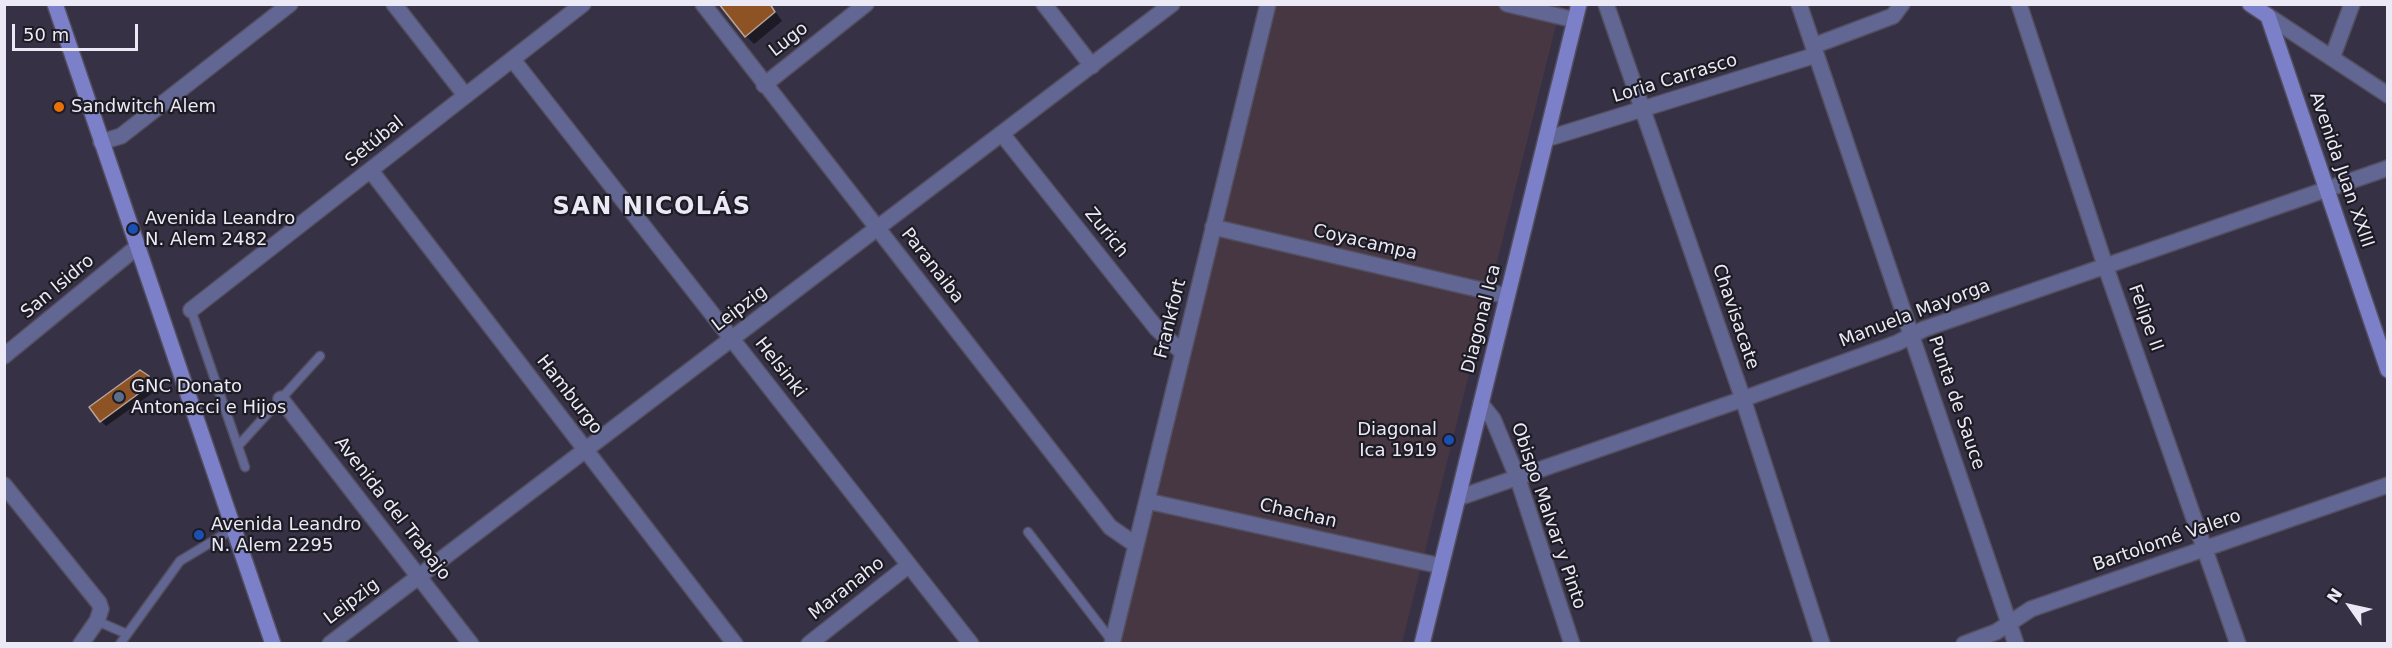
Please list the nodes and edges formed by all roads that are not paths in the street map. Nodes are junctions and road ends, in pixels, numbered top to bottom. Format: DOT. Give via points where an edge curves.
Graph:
graph roads {
  1 [pos="55,4"];
  2 [pos="290,4"];
  3 [pos="394,4"];
  4 [pos="583,4"];
  5 [pos="703,4"];
  6 [pos="866,4"];
  7 [pos="1044,4"];
  8 [pos="1172,4"];
  9 [pos="1268,4"];
  10 [pos="1507,4"];
  11 [pos="1579,4"];
  12 [pos="1606,4"];
  13 [pos="1799,4"];
  14 [pos="1902,4"];
  15 [pos="2019,4"];
  16 [pos="2250,4"];
  17 [pos="2352,4"];
  18 [pos="2268,16"];
  19 [pos="1575,20"];
  20 [pos="1815,51"];
  21 [pos="2332,58"];
  22 [pos="513,60"];
  23 [pos="1092,66"];
  24 [pos="764,85"];
  25 [pos="465,95"];
  26 [pos="2388,95"];
  27 [pos="1643,109"];
  28 [pos="1002,134"];
  29 [pos="1546,139"];
  30 [pos="101,142"];
  31 [pos="2388,168"];
  32 [pos="371,171"];
  33 [pos="2326,188"];
  34 [pos="1213,227"];
  35 [pos="878,228"];
  36 [pos="137,247"];
  37 [pos="2105,265"];
  38 [pos="1507,296"];
  39 [pos="191,310"];
  40 [pos="1912,336"];
  41 [pos="733,339"];
  42 [pos="1183,354"];
  43 [pos="4,356"];
  44 [pos="320,356"];
  45 [pos="2388,370"];
  46 [pos="281,399"];
  47 [pos="1743,399"];
  48 [pos="1481,404"];
  49 [pos="238,446"];
  50 [pos="587,450"];
  51 [pos="245,467"];
  52 [pos="1518,479"];
  53 [pos="4,485"];
  54 [pos="2388,485"];
  55 [pos="1458,498"];
  56 [pos="1147,501"];
  57 [pos="233,529"];
  58 [pos="1028,532"];
  59 [pos="1136,545"];
  60 [pos="2206,549"];
  61 [pos="909,565"];
  62 [pos="1441,566"];
  63 [pos="420,575"];
  64 [pos="97,621"];
  65 [pos="2009,623"];
  66 [pos="127,634"];
  67 [pos="1112,642"];
  68 [pos="81,644"];
  69 [pos="120,644"];
  70 [pos="273,644"];
  71 [pos="330,644"];
  72 [pos="471,644"];
  73 [pos="735,644"];
  74 [pos="809,644"];
  75 [pos="971,644"];
  76 [pos="1422,644"];
  77 [pos="1572,644"];
  78 [pos="1822,644"];
  79 [pos="1964,644"];
  80 [pos="2016,644"];
  81 [pos="2238,644"];
  1 -- 30 [label="main road"];
  2 -- 30 [label="street" via="122,136"];
  3 -- 25 [label="street"];
  4 -- 22 [label="street, Setúbal"];
  5 -- 24 [label="street, Paranaiba"];
  6 -- 24 [label="street, Lugo"];
  7 -- 23 [label="street"];
  8 -- 23 [label="street, Leipzig"];
  9 -- 34 [label="street, Frankfort"];
  10 -- 19 [label="street"];
  11 -- 19 [label="main road, Diagonal Ica"];
  12 -- 27 [label="street, Chavisacate"];
  13 -- 20 [label="street, Punta de Sauce"];
  14 -- 20 [label="street, Loria Carrasco" via="1893,16"];
  15 -- 37 [label="street, Felipe II"];
  16 -- 18 [label="main road"];
  17 -- 21 [label="street"];
  18 -- 21 [label="street"];
  18 -- 33 [label="main road, Avenida Juan XXIII"];
  19 -- 29 [label="main road, Diagonal Ica"];
  20 -- 27 [label="street, Loria Carrasco"];
  20 -- 40 [label="street, Punta de Sauce"];
  21 -- 26 [label="street"];
  22 -- 25 [label="street, Setúbal"];
  22 -- 41 [label="street, Helsinki"];
  23 -- 28 [label="street, Leipzig"];
  24 -- 35 [label="street, Paranaiba"];
  25 -- 32 [label="street, Setúbal"];
  27 -- 29 [label="street, Loria Carrasco"];
  27 -- 47 [label="street, Chavisacate"];
  28 -- 35 [label="street, Leipzig"];
  28 -- 42 [label="street, Zurich" via="1157,328"];
  29 -- 38 [label="main road, Diagonal Ica"];
  30 -- 36 [label="main road"];
  31 -- 33 [label="street, Manuela Mayorga"];
  32 -- 39 [label="street, Setúbal"];
  32 -- 50 [label="street, Hamburgo"];
  33 -- 37 [label="street, Manuela Mayorga"];
  33 -- 45 [label="main road, Avenida Juan XXIII"];
  34 -- 38 [label="street, Coyacampa"];
  34 -- 42 [label="street, Frankfort"];
  35 -- 41 [label="street, Leipzig"];
  35 -- 59 [label="street, Paranaiba" via="1110,527"];
  36 -- 43 [label="street, San Isidro"];
  36 -- 57 [label="main road"];
  37 -- 40 [label="street, Manuela Mayorga"];
  37 -- 60 [label="street, Felipe II"];
  38 -- 48 [label="main road, Diagonal Ica"];
  39 -- 49 [label="lane"];
  40 -- 47 [label="street, Manuela Mayorga"];
  40 -- 65 [label="street, Punta de Sauce"];
  41 -- 50 [label="street, Leipzig"];
  41 -- 61 [label="street, Helsinki"];
  42 -- 56 [label="street, Frankfort"];
  44 -- 46 [label="lane"];
  46 -- 49 [label="lane"];
  46 -- 63 [label="street, Avenida del Trabajo"];
  47 -- 52 [label="street, Manuela Mayorga"];
  47 -- 78 [label="street, Chavisacate"];
  48 -- 52 [label="street, Obispo Malvar y Pinto" via="1493,419"];
  48 -- 55 [label="main road, Diagonal Ica"];
  49 -- 51 [label="lane"];
  50 -- 63 [label="street, Leipzig"];
  50 -- 73 [label="street, Hamburgo"];
  52 -- 55 [label="street, Manuela Mayorga"];
  52 -- 77 [label="street, Obispo Malvar y Pinto"];
  53 -- 64 [label="street" via="99,603"];
  54 -- 60 [label="street, Bartolomé Valero"];
  55 -- 62 [label="main road, Diagonal Ica"];
  56 -- 59 [label="street, Frankfort"];
  56 -- 62 [label="street, Chachan"];
  57 -- 66 [label="lane" via="180,561"];
  57 -- 70 [label="main road"];
  58 -- 67 [label="lane"];
  59 -- 67 [label="street, Frankfort"];
  60 -- 65 [label="street, Bartolomé Valero" via="2031,609"];
  60 -- 81 [label="street, Felipe II"];
  61 -- 74 [label="street, Maranaho"];
  61 -- 75 [label="street, Helsinki"];
  62 -- 76 [label="main road, Diagonal Ica"];
  63 -- 71 [label="street, Leipzig"];
  63 -- 72 [label="street, Avenida del Trabajo"];
  64 -- 66 [label="lane"];
  64 -- 68 [label="street"];
  65 -- 79 [label="street, Bartolomé Valero"];
  65 -- 80 [label="street, Punta de Sauce"];
  66 -- 69 [label="lane"];
}
